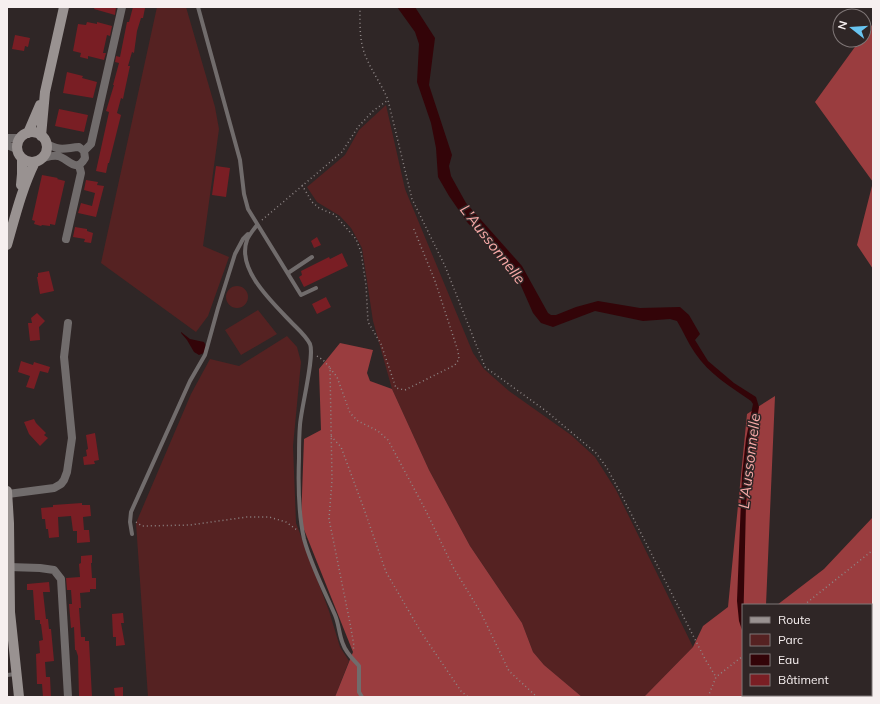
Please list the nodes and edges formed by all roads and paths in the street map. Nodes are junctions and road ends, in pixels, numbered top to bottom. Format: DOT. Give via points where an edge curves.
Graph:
graph roads {
  1 [pos="64,7"];
  2 [pos="122,7"];
  3 [pos="198,7"];
  4 [pos="360,7"];
  5 [pos="45,92"];
  6 [pos="388,100"];
  7 [pos="24,136"];
  8 [pos="7,138"];
  9 [pos="44,140"];
  10 [pos="7,145"];
  11 [pos="84,151"];
  12 [pos="20,154"];
  13 [pos="38,160"];
  14 [pos="79,165"];
  15 [pos="302,185"];
  16 [pos="17,209"];
  17 [pos="257,225"];
  18 [pos="413,227"];
  19 [pos="66,238"];
  20 [pos="7,245"];
  21 [pos="312,257"];
  22 [pos="288,273"];
  23 [pos="316,288"];
  24 [pos="68,323"];
  25 [pos="312,354"];
  26 [pos="330,368"];
  27 [pos="331,436"];
  28 [pos="7,492"];
  29 [pos="131,512"];
  30 [pos="132,534"];
  31 [pos="303,534"];
  32 [pos="873,550"];
  33 [pos="9,567"];
  34 [pos="805,604"];
  35 [pos="742,657"];
  36 [pos="352,658"];
  37 [pos="12,674"];
  38 [pos="716,677"];
  39 [pos="19,697"];
  40 [pos="68,697"];
  41 [pos="362,697"];
  42 [pos="468,697"];
  43 [pos="537,697"];
  44 [pos="708,697"];
  1 -- 5 [label="main road"];
  2 -- 11 [label="street" via="91,144"];
  3 -- 17 [label="lane" via="240,160 248,209"];
  4 -- 6 [label="path" via="360,28 365,56"];
  5 -- 7 [label="main road"];
  5 -- 9 [label="main road"];
  6 -- 15 [label="path" via="358,127 342,152"];
  6 -- 38 [label="path" via="412,199 445,266 485,367 546,411 596,453 607,468"];
  7 -- 8 [label="street"];
  7 -- 9 [label="main road" via="37,134"];
  7 -- 12 [label="main road" via="17,146"];
  9 -- 11 [label="street" via="58,149 79,148"];
  9 -- 13 [label="main road" via="46,151"];
  10 -- 12 [label="street"];
  11 -- 14 [label="street" via="85,158"];
  12 -- 13 [label="main road" via="26,161"];
  12 -- 16 [label="main road" via="22,174"];
  13 -- 14 [label="street" via="56,155 76,166"];
  13 -- 16 [label="main road" via="28,177"];
  14 -- 19 [label="street" via="81,173"];
  15 -- 17 [label="path"];
  15 -- 18 [label="path" via="312,202 335,215 356,239 361,252 366,285 368,322 381,344 396,388 405,390 455,365 459,359 435,281"];
  16 -- 20 [label="main road"];
  17 -- 22 [label="lane"];
  17 -- 25 [label="lane" via="247,239 245,258 248,268 259,286 306,337"];
  17 -- 29 [label="lane" via="243,239 235,254 205,355 190,381"];
  21 -- 22 [label="lane"];
  22 -- 23 [label="lane" via="301,295"];
  24 -- 28 [label="street" via="64,357 72,438 64,480 54,488"];
  25 -- 26 [label="path" via="323,360"];
  25 -- 31 [label="lane" via="300,426 298,488"];
  26 -- 27 [label="path"];
  26 -- 43 [label="path" via="337,377 350,413 388,440 453,567 481,613 508,670"];
  27 -- 36 [label="path" via="332,480 329,519 354,646"];
  27 -- 42 [label="path" via="341,447 386,572 421,632 461,692"];
  28 -- 33 [label="main road" via="10,523"];
  29 -- 30 [label="lane"];
  29 -- 31 [label="path" via="134,521 142,526 190,525 269,516 286,522"];
  31 -- 36 [label="lane" via="311,562 337,620 343,644"];
  32 -- 34 [label="path"];
  33 -- 37 [label="main road"];
  33 -- 40 [label="street" via="54,570 61,579"];
  35 -- 38 [label="path"];
  36 -- 41 [label="lane" via="359,666 359,692"];
  37 -- 39 [label="main road"];
  38 -- 44 [label="path"];
}
